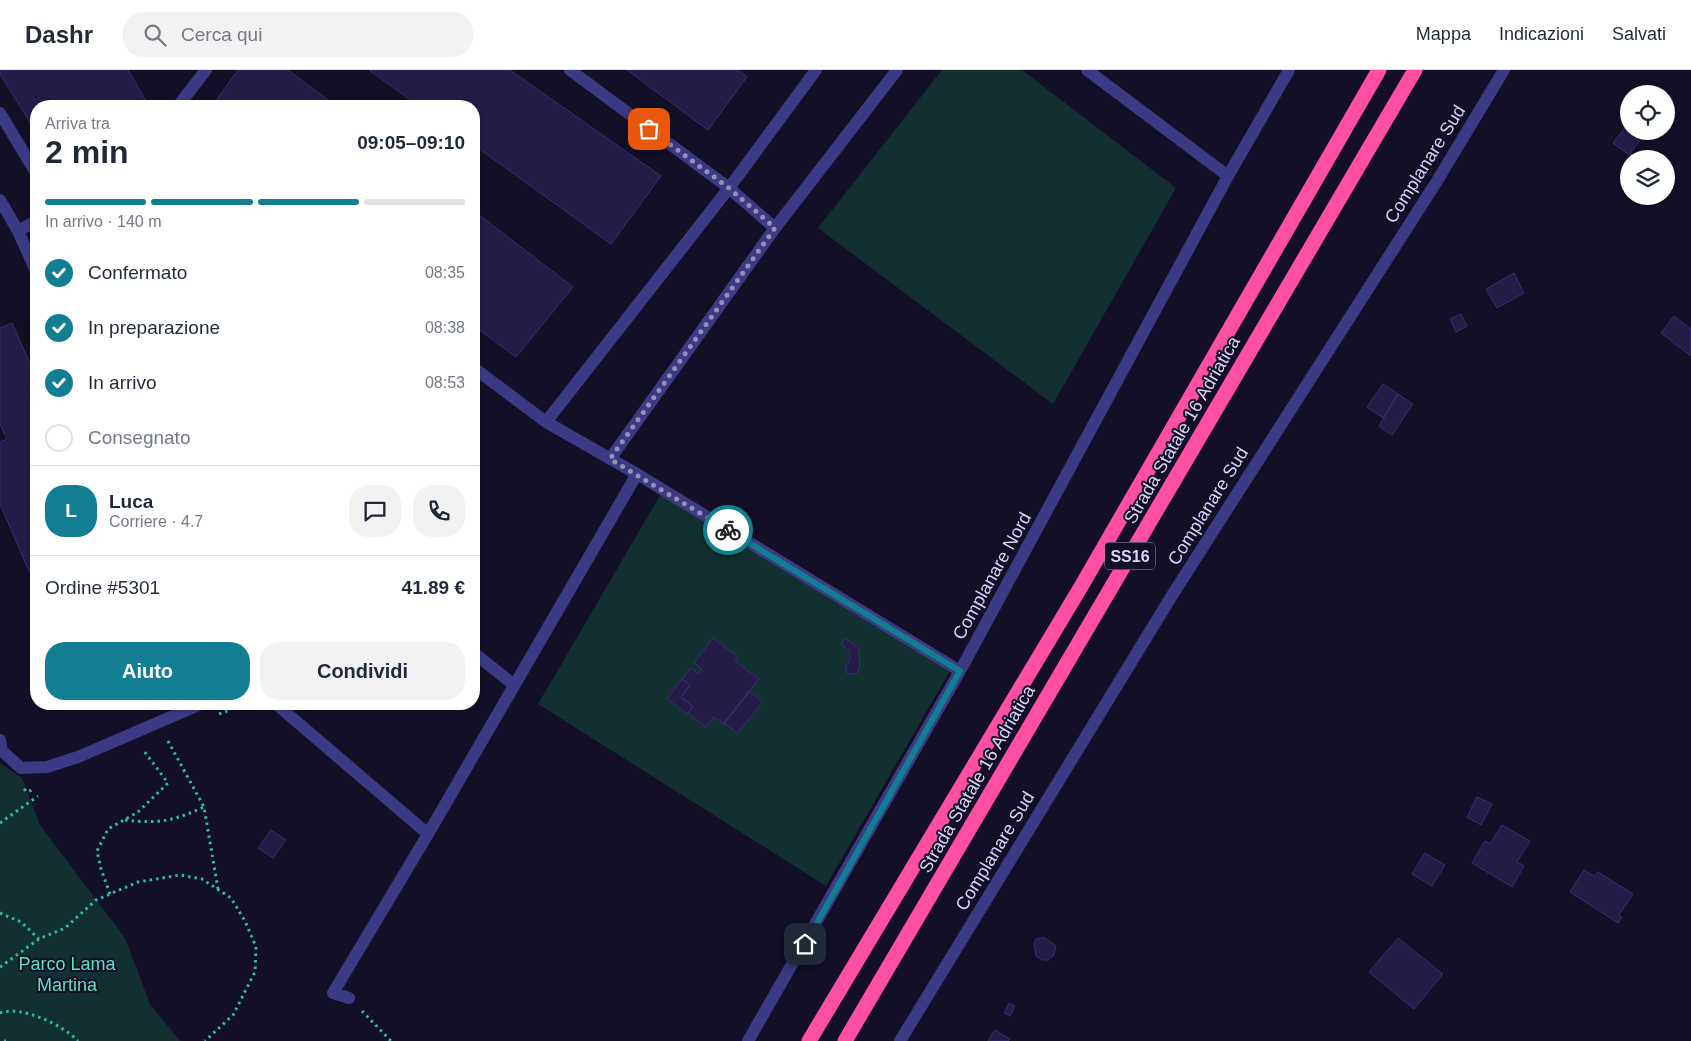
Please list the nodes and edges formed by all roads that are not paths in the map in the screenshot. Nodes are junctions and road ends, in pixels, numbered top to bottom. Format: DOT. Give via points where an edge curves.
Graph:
graph roads {
  1 [pos="206,70"];
  2 [pos="570,70"];
  3 [pos="897,70"];
  4 [pos="1087,70"];
  5 [pos="1289,70"];
  6 [pos="1379,70"];
  7 [pos="1415,70"];
  8 [pos="1504,70"];
  9 [pos="814,71"];
  10 [pos="183,100"];
  11 [pos="0,113"];
  12 [pos="30,163"];
  13 [pos="1228,176"];
  14 [pos="729,188"];
  15 [pos="0,200"];
  16 [pos="30,224"];
  17 [pos="775,228"];
  18 [pos="18,231"];
  19 [pos="30,258"];
  20 [pos="480,372"];
  21 [pos="546,422"];
  22 [pos="610,459"];
  23 [pos="637,474"];
  24 [pos="480,658"];
  25 [pos="960,671"];
  26 [pos="514,685"];
  27 [pos="187,710"];
  28 [pos="283,710"];
  29 [pos="0,740"];
  30 [pos="428,834"];
  31 [pos="349,998"];
  32 [pos="748,1041"];
  33 [pos="810,1041"];
  34 [pos="845,1041"];
  35 [pos="900,1041"];
  1 -- 10 [label="street"];
  2 -- 14 [label="street"];
  3 -- 17 [label="street"];
  4 -- 13 [label="street"];
  5 -- 13 [label="street, Complanare Nord"];
  6 -- 33 [label="highway, Strada Statale 16 Adriatica / SS16" via="1082,585"];
  7 -- 34 [label="highway, Strada Statale 16 Adriatica / SS16"];
  8 -- 35 [label="street, Complanare Sud" via="1437,181 1171,596"];
  9 -- 14 [label="street"];
  11 -- 12 [label="street"];
  13 -- 25 [label="street, Complanare Nord"];
  14 -- 17 [label="street"];
  14 -- 21 [label="street"];
  15 -- 18 [label="street"];
  16 -- 18 [label="street"];
  17 -- 22 [label="street"];
  18 -- 19 [label="street"];
  20 -- 21 [label="street"];
  21 -- 22 [label="street"];
  22 -- 23 [label="street"];
  23 -- 25 [label="street"];
  23 -- 26 [label="street"];
  24 -- 26 [label="street"];
  25 -- 32 [label="street, Complanare Nord"];
  26 -- 30 [label="street"];
  27 -- 29 [label="street" via="48,767 20,768 2,751"];
  28 -- 30 [label="street"];
  30 -- 31 [label="street" via="333,993"];
}
